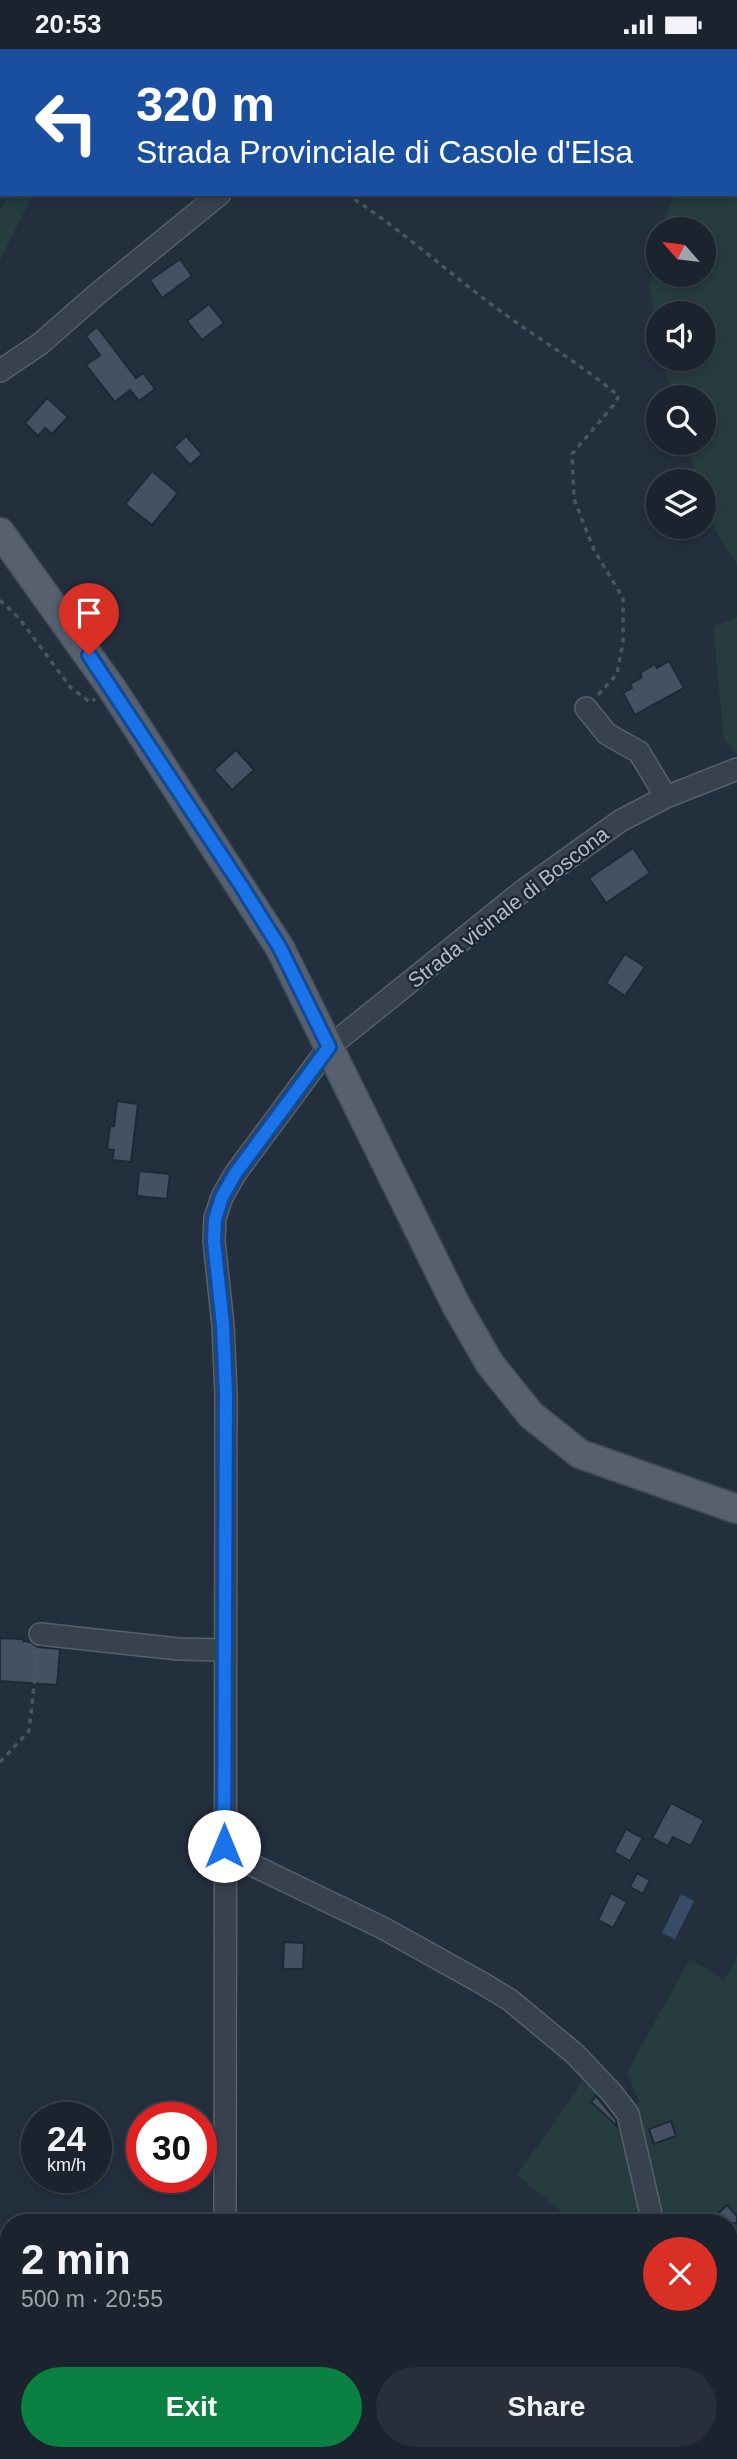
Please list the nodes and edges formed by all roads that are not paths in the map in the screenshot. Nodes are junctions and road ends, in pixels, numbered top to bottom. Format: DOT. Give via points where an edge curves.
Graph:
graph roads {
  1 [pos="218,196"];
  2 [pos="0,371"];
  3 [pos="0,532"];
  4 [pos="586,708"];
  5 [pos="737,769"];
  6 [pos="666,797"];
  7 [pos="329,1047"];
  8 [pos="737,1509"];
  9 [pos="40,1634"];
  10 [pos="225,1650"];
  11 [pos="224,1846"];
  12 [pos="225,2214"];
  13 [pos="651,2214"];
  1 -- 2 [label="street" via="40,344"];
  3 -- 7 [label="main road" via="113,690 280,948"];
  4 -- 6 [label="street" via="607,734 639,752"];
  5 -- 6 [label="street, Strada vicinale di Boscona"];
  6 -- 7 [label="street, Strada vicinale di Boscona" via="620,821 524,890"];
  7 -- 8 [label="main road" via="473,1338 531,1415 580,1454"];
  7 -- 10 [label="street, Strada vicinale di Boscona" via="235,1174 215,1219 226,1394"];
  9 -- 10 [label="street"];
  10 -- 11 [label="street, Strada vicinale di Boscona"];
  11 -- 12 [label="street, Strada vicinale di Boscona"];
  11 -- 13 [label="street" via="246,1862 383,1928 482,1983 575,2054 628,2114"];
}
